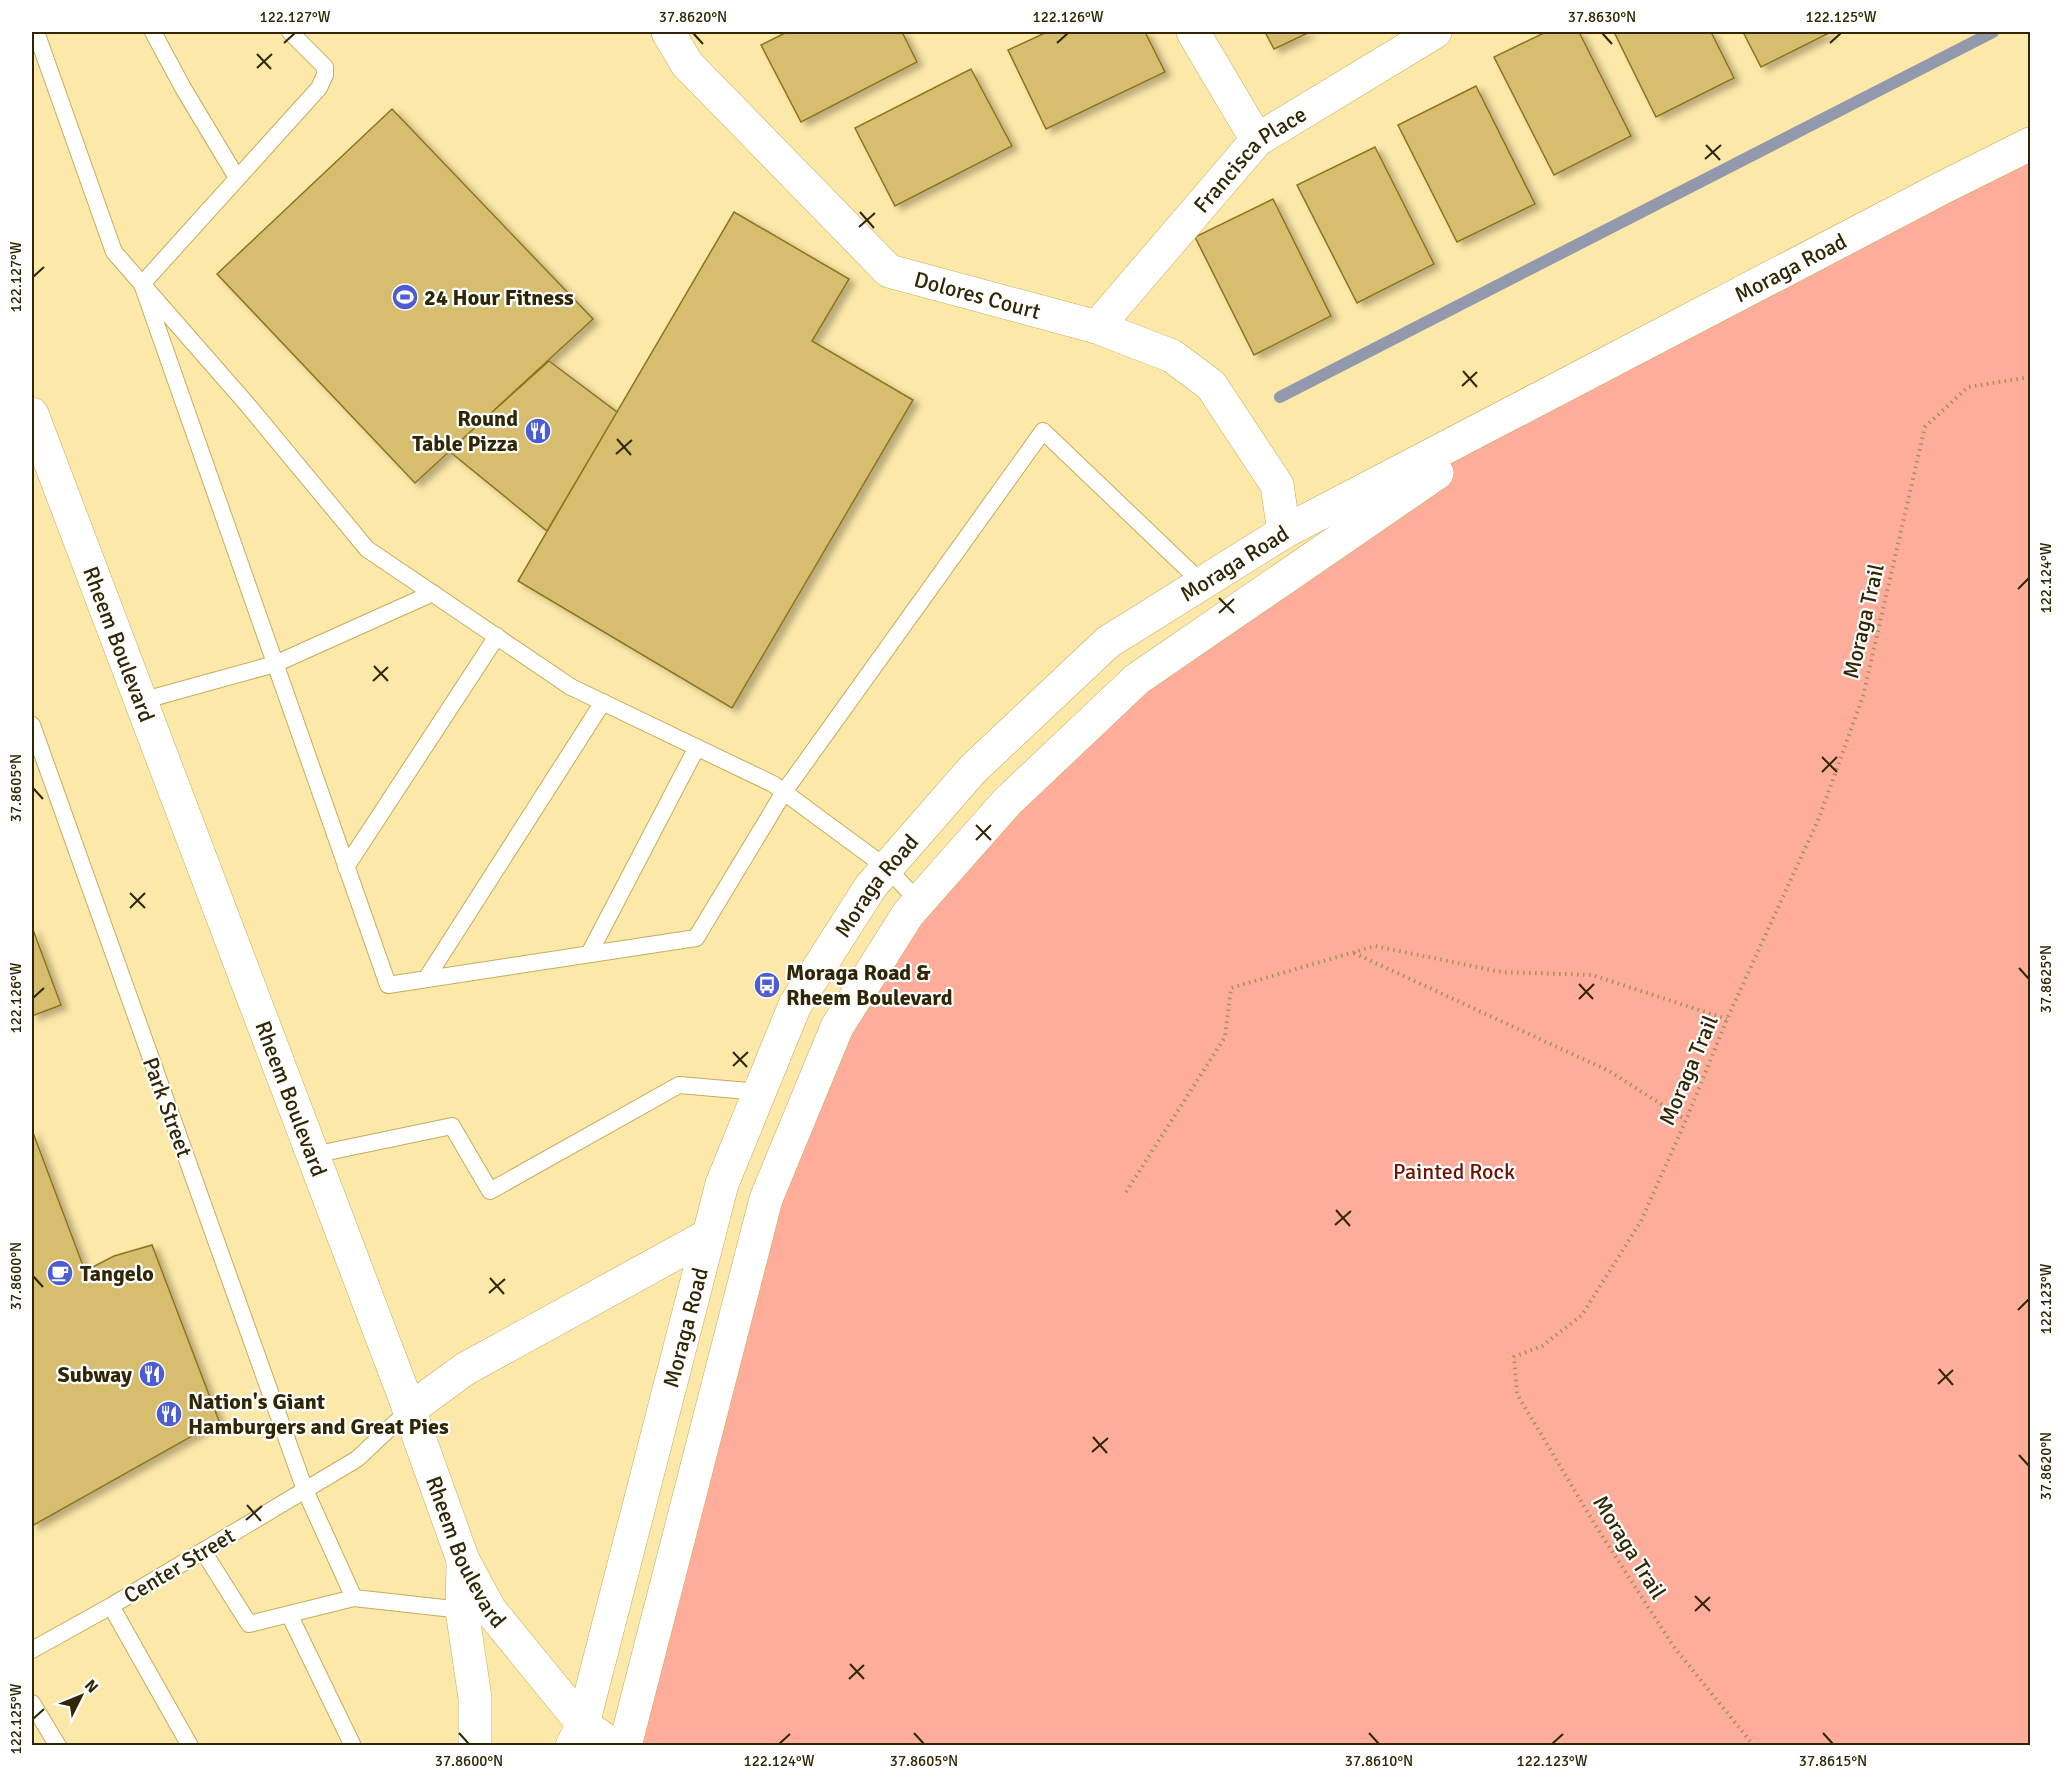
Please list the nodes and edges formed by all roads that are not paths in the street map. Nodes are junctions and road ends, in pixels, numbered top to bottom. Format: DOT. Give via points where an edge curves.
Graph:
graph roads {
  1 [pos="36,32"];
  2 [pos="153,32"];
  3 [pos="290,32"];
  4 [pos="668,32"];
  5 [pos="1192,32"];
  6 [pos="1435,32"];
  7 [pos="37,51"];
  8 [pos="1257,140"];
  9 [pos="2031,144"];
  10 [pos="237,178"];
  11 [pos="142,284"];
  12 [pos="1097,327"];
  13 [pos="1552,394"];
  14 [pos="32,414"];
  15 [pos="1284,532"];
  16 [pos="1202,583"];
  17 [pos="433,593"];
  18 [pos="497,636"];
  19 [pos="275,664"];
  20 [pos="141,701"];
  21 [pos="603,702"];
  22 [pos="32,724"];
  23 [pos="697,747"];
  24 [pos="784,792"];
  25 [pos="346,867"];
  26 [pos="886,868"];
  27 [pos="919,902"];
  28 [pos="589,954"];
  29 [pos="426,979"];
  30 [pos="760,1092"];
  31 [pos="313,1155"];
  32 [pos="709,1235"];
  33 [pos="409,1410"];
  34 [pos="305,1490"];
  35 [pos="203,1551"];
  36 [pos="463,1560"];
  37 [pos="354,1598"];
  38 [pos="111,1606"];
  39 [pos="462,1610"];
  40 [pos="289,1614"];
  41 [pos="32,1650"];
  42 [pos="32,1703"];
  43 [pos="578,1735"];
  44 [pos="58,1746"];
  45 [pos="190,1746"];
  46 [pos="353,1746"];
  47 [pos="476,1746"];
  48 [pos="613,1746"];
  49 [pos="625,1746"];
  1 -- 7 [label="lane"];
  2 -- 10 [label="lane"];
  3 -- 10 [label="lane" via="325,67 323,81"];
  4 -- 12 [label="main road, Dolores Court" via="687,64 889,271"];
  5 -- 8 [label="main road"];
  6 -- 8 [label="main road, Francisca Place"];
  7 -- 11 [label="lane" via="114,252"];
  8 -- 12 [label="main road, Francisca Place"];
  9 -- 13 [label="main road, Moraga Road"];
  10 -- 11 [label="lane"];
  11 -- 17 [label="lane" via="367,549"];
  11 -- 19 [label="lane"];
  12 -- 15 [label="main road, Dolores Court" via="1172,356 1211,385 1277,485"];
  13 -- 15 [label="main road, Moraga Road"];
  13 -- 27 [label="main road, Moraga Road" via="1137,679 1007,802"];
  14 -- 20 [label="main road, Rheem Boulevard"];
  15 -- 16 [label="main road, Moraga Road"];
  16 -- 24 [label="lane" via="1043,431"];
  16 -- 26 [label="main road, Moraga Road" via="1108,642 973,769"];
  17 -- 18 [label="lane"];
  17 -- 19 [label="lane"];
  18 -- 21 [label="lane" via="571,687"];
  18 -- 25 [label="lane"];
  19 -- 20 [label="lane"];
  19 -- 25 [label="lane"];
  20 -- 31 [label="main road, Rheem Boulevard"];
  21 -- 23 [label="lane"];
  21 -- 29 [label="lane"];
  22 -- 34 [label="lane, Park Street"];
  23 -- 24 [label="lane"];
  23 -- 28 [label="lane"];
  24 -- 26 [label="lane"];
  24 -- 28 [label="lane" via="696,938"];
  25 -- 29 [label="lane" via="387,985"];
  26 -- 27 [label="lane"];
  26 -- 30 [label="main road, Moraga Road" via="795,1005"];
  27 -- 49 [label="main road, Moraga Road" via="837,1027 766,1199"];
  28 -- 29 [label="lane"];
  30 -- 31 [label="lane" via="679,1085 490,1191 452,1126"];
  30 -- 32 [label="main road, Moraga Road" via="722,1184"];
  31 -- 33 [label="main road, Rheem Boulevard"];
  32 -- 33 [label="main road" via="465,1369"];
  32 -- 43 [label="main road, Moraga Road"];
  33 -- 34 [label="lane, Center Street" via="357,1459"];
  33 -- 36 [label="main road, Rheem Boulevard"];
  34 -- 35 [label="lane, Center Street"];
  34 -- 37 [label="lane, Park Street"];
  35 -- 38 [label="lane, Center Street"];
  35 -- 40 [label="lane" via="249,1623"];
  36 -- 39 [label="main road"];
  36 -- 43 [label="main road, Rheem Boulevard" via="490,1610"];
  37 -- 39 [label="lane"];
  37 -- 40 [label="lane"];
  38 -- 41 [label="lane, Center Street"];
  38 -- 45 [label="lane"];
  39 -- 47 [label="main road" via="475,1698"];
  40 -- 46 [label="lane"];
  42 -- 44 [label="lane"];
  43 -- 48 [label="main road, Rheem Boulevard"];
}
